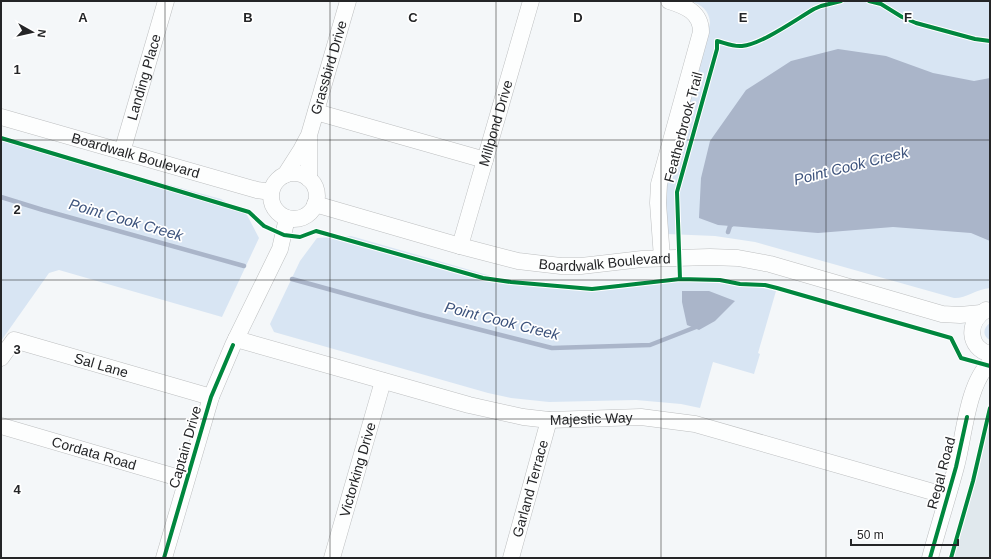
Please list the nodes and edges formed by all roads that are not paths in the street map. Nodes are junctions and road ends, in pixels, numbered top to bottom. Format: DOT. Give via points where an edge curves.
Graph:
graph roads {
  1 [pos="166,1"];
  2 [pos="348,1"];
  3 [pos="531,1"];
  4 [pos="669,1"];
  5 [pos="316,112"];
  6 [pos="1,118"];
  7 [pos="310,135"];
  8 [pos="122,152"];
  9 [pos="486,160"];
  10 [pos="285,175"];
  11 [pos="309,179"];
  12 [pos="272,192"];
  13 [pos="315,204"];
  14 [pos="287,218"];
  15 [pos="460,246"];
  16 [pos="662,258"];
  17 [pos="985,311"];
  18 [pos="942,314"];
  19 [pos="236,339"];
  20 [pos="975,342"];
  21 [pos="990,354"];
  22 [pos="1,358"];
  23 [pos="990,363"];
  24 [pos="383,381"];
  25 [pos="976,384"];
  26 [pos="211,397"];
  27 [pos="549,420"];
  28 [pos="1,426"];
  29 [pos="186,480"];
  30 [pos="947,496"];
  31 [pos="164,558"];
  32 [pos="332,558"];
  33 [pos="511,558"];
  34 [pos="930,558"];
  1 -- 8 [label="street, Landing Place"];
  2 -- 5 [label="street, Grassbird Drive"];
  3 -- 9 [label="street, Millpond Drive"];
  4 -- 16 [label="street" via="693,11 700,22 701,32 659,184"];
  5 -- 7 [label="street, Grassbird Drive"];
  5 -- 9 [label="street"];
  6 -- 8 [label="street, Boardwalk Boulevard"];
  7 -- 10 [label="street, Grassbird Drive"];
  7 -- 11 [label="street, Grassbird Drive"];
  8 -- 12 [label="street, Boardwalk Boulevard"];
  9 -- 15 [label="street, Millpond Drive"];
  10 -- 11 [label="street" via="298,174"];
  10 -- 12 [label="street" via="274,185"];
  11 -- 13 [label="street" via="316,191"];
  12 -- 14 [label="street" via="273,205 281,216"];
  13 -- 14 [label="street" via="309,213 299,219"];
  13 -- 15 [label="street, Boardwalk Boulevard"];
  14 -- 19 [label="street, Captain Drive" via="280,249"];
  15 -- 16 [label="street, Boardwalk Boulevard" via="518,261 561,266"];
  16 -- 18 [label="street, Boardwalk Boulevard" via="738,258 770,264"];
  17 -- 18 [label="street, Boardwalk Boulevard" via="960,315"];
  17 -- 20 [label="street, Regal Road" via="972,326"];
  18 -- 20 [label="street, Boardwalk Boulevard"];
  19 -- 24 [label="street, Majestic Way"];
  19 -- 26 [label="street, Captain Drive"];
  20 -- 21 [label="street, Boardwalk Boulevard" via="980,349"];
  20 -- 25 [label="street, Regal Road"];
  22 -- 26 [label="street, Sal Lane" via="14,340"];
  23 -- 25 [label="street, Regal Road"];
  24 -- 27 [label="street, Majestic Way" via="496,412"];
  24 -- 32 [label="street, Victorking Drive"];
  25 -- 30 [label="street, Regal Road"];
  26 -- 29 [label="street, Captain Drive"];
  27 -- 30 [label="street, Majestic Way" via="641,416 695,424"];
  27 -- 33 [label="street, Garland Terrace"];
  28 -- 29 [label="street, Cordata Road"];
  29 -- 31 [label="street, Captain Drive"];
  30 -- 34 [label="street, Regal Road"];
}
